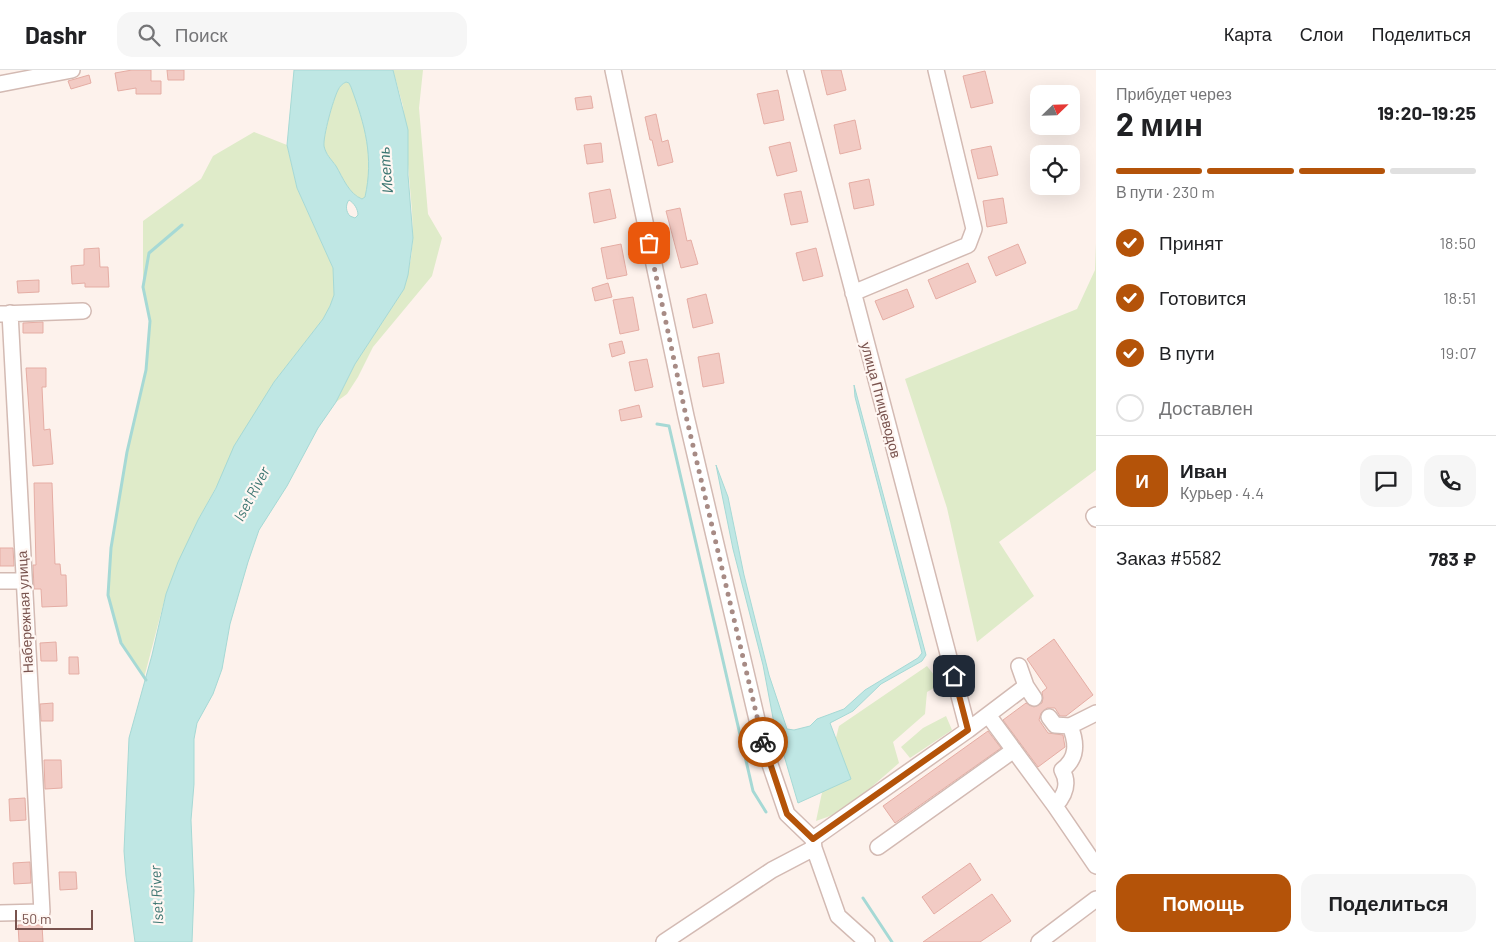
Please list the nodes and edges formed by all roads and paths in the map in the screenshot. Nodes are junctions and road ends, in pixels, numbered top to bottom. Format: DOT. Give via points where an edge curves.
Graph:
graph roads {
  1 [pos="72,70"];
  2 [pos="613,70"];
  3 [pos="795,70"];
  4 [pos="936,70"];
  5 [pos="0,84"];
  6 [pos="853,293"];
  7 [pos="83,311"];
  8 [pos="5,314"];
  9 [pos="1096,515"];
  10 [pos="1096,519"];
  11 [pos="23,580"];
  12 [pos="0,581"];
  13 [pos="1019,666"];
  14 [pos="1096,713"];
  15 [pos="988,715"];
  16 [pos="1049,717"];
  17 [pos="1070,726"];
  18 [pos="968,730"];
  19 [pos="1014,750"];
  20 [pos="1055,806"];
  21 [pos="813,844"];
  22 [pos="878,847"];
  23 [pos="1096,866"];
  24 [pos="1096,899"];
  25 [pos="0,912"];
  26 [pos="664,942"];
  27 [pos="867,942"];
  28 [pos="1039,942"];
  1 -- 5 [label="street"];
  2 -- 21 [label="street" via="686,416 762,740 787,814"];
  3 -- 6 [label="street, улица Птицеводов"];
  4 -- 6 [label="street" via="974,229 968,245"];
  6 -- 18 [label="street, улица Птицеводов"];
  7 -- 8 [label="street"];
  8 -- 11 [label="street, Набережная улица"];
  9 -- 10 [label="street"];
  11 -- 12 [label="street"];
  11 -- 25 [label="street, Набережная улица" via="42,912"];
  13 -- 15 [label="street" via="1030,692"];
  14 -- 17 [label="street"];
  15 -- 18 [label="street"];
  15 -- 19 [label="street"];
  16 -- 17 [label="street" via="1055,725"];
  17 -- 20 [label="street" via="1076,747 1069,765 1062,770 1066,777 1065,792"];
  18 -- 21 [label="street"];
  19 -- 20 [label="street"];
  19 -- 22 [label="street"];
  20 -- 23 [label="street"];
  21 -- 26 [label="street"];
  21 -- 27 [label="street" via="838,916"];
  24 -- 28 [label="street"];
}
